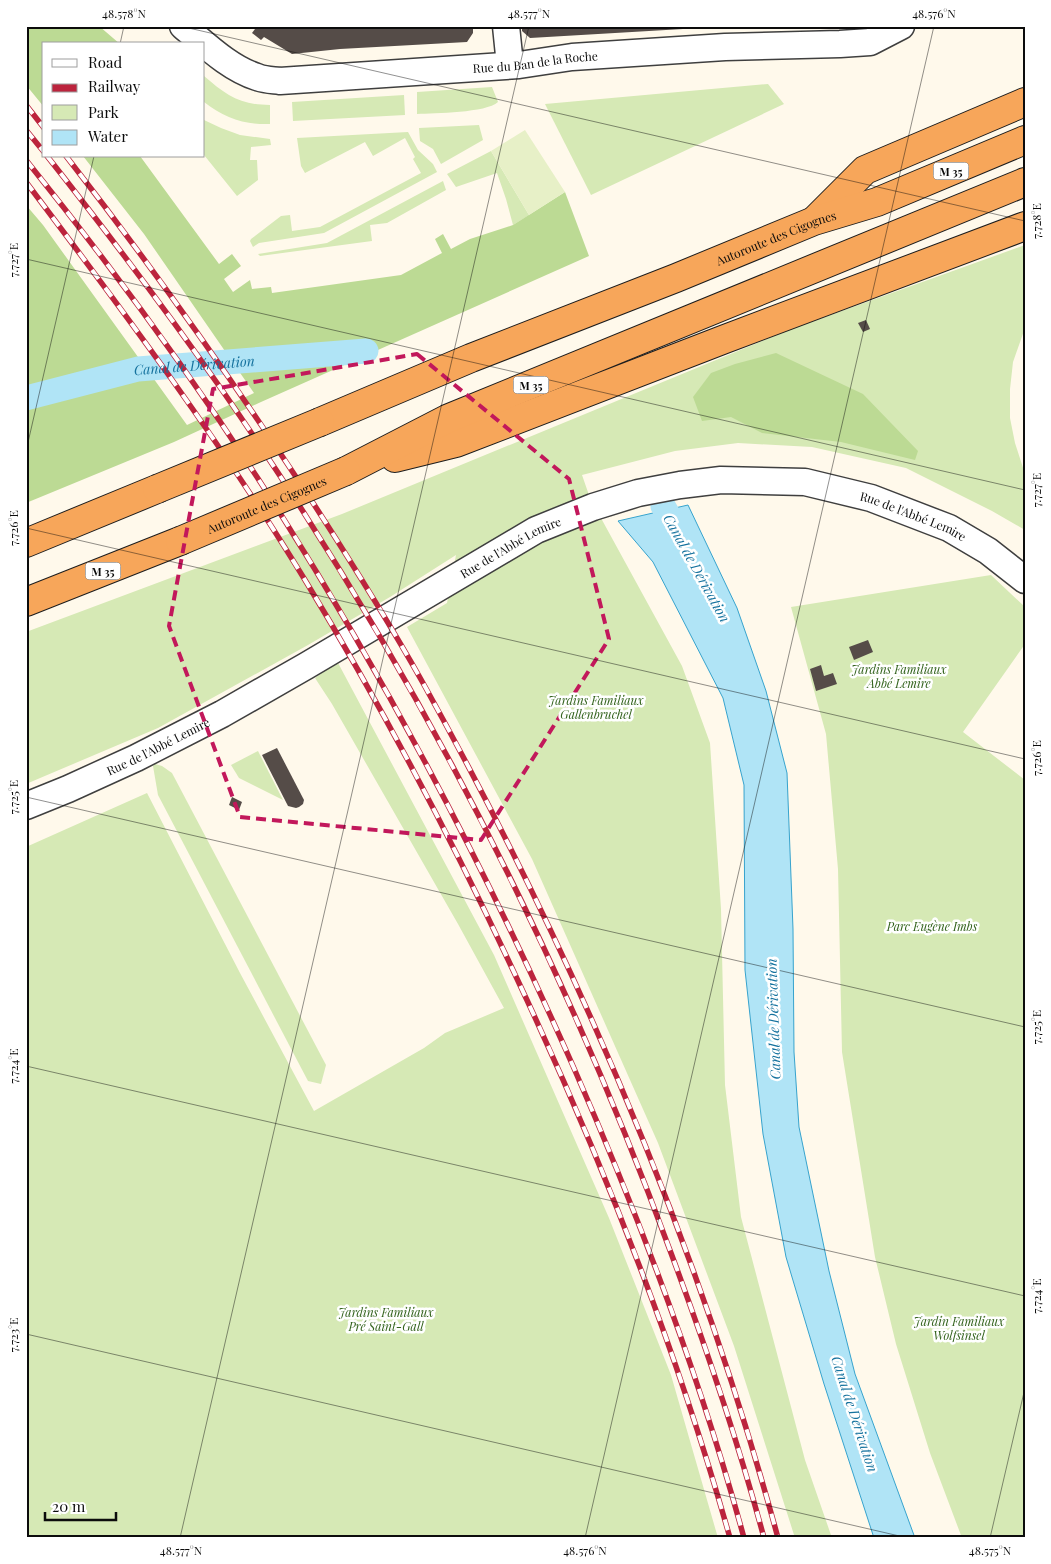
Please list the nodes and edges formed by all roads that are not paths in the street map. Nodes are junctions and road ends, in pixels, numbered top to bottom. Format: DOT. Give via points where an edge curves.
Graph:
graph roads {
  1 [pos="184,26"];
  2 [pos="506,26"];
  3 [pos="901,26"];
  4 [pos="203,42"];
  5 [pos="205,44"];
  6 [pos="510,65"];
  7 [pos="1025,102"];
  8 [pos="1025,140"];
  9 [pos="1025,182"];
  10 [pos="814,222"];
  11 [pos="1025,226"];
  12 [pos="349,469"];
  13 [pos="26,544"];
  14 [pos="1025,580"];
  15 [pos="26,602"];
  16 [pos="26,806"];
  1 -- 4 [label="street, Rue du Ban de la Roche"];
  2 -- 6 [label="street"];
  3 -- 6 [label="street, Rue du Ban de la Roche" via="870,42 725,46 572,57"];
  5 -- 6 [label="street, Rue du Ban de la Roche" via="248,74 280,81"];
  7 -- 10 [label="highway" via="865,170"];
  8 -- 10 [label="highway, Autoroute des Cigognes / M 35" via="877,202"];
  9 -- 12 [label="highway, M 35" via="447,419"];
  10 -- 13 [label="highway, Autoroute des Cigognes / M 35, bridge" via="471,358"];
  11 -- 12 [label="highway" via="456,443"];
  12 -- 15 [label="highway, Autoroute des Cigognes / M 35, bridge"];
  14 -- 16 [label="street, Rue de l'Abbé Lemire" via="988,551 950,528 870,498 805,482 721,480 638,492 536,530 222,714 119,766"];
}
